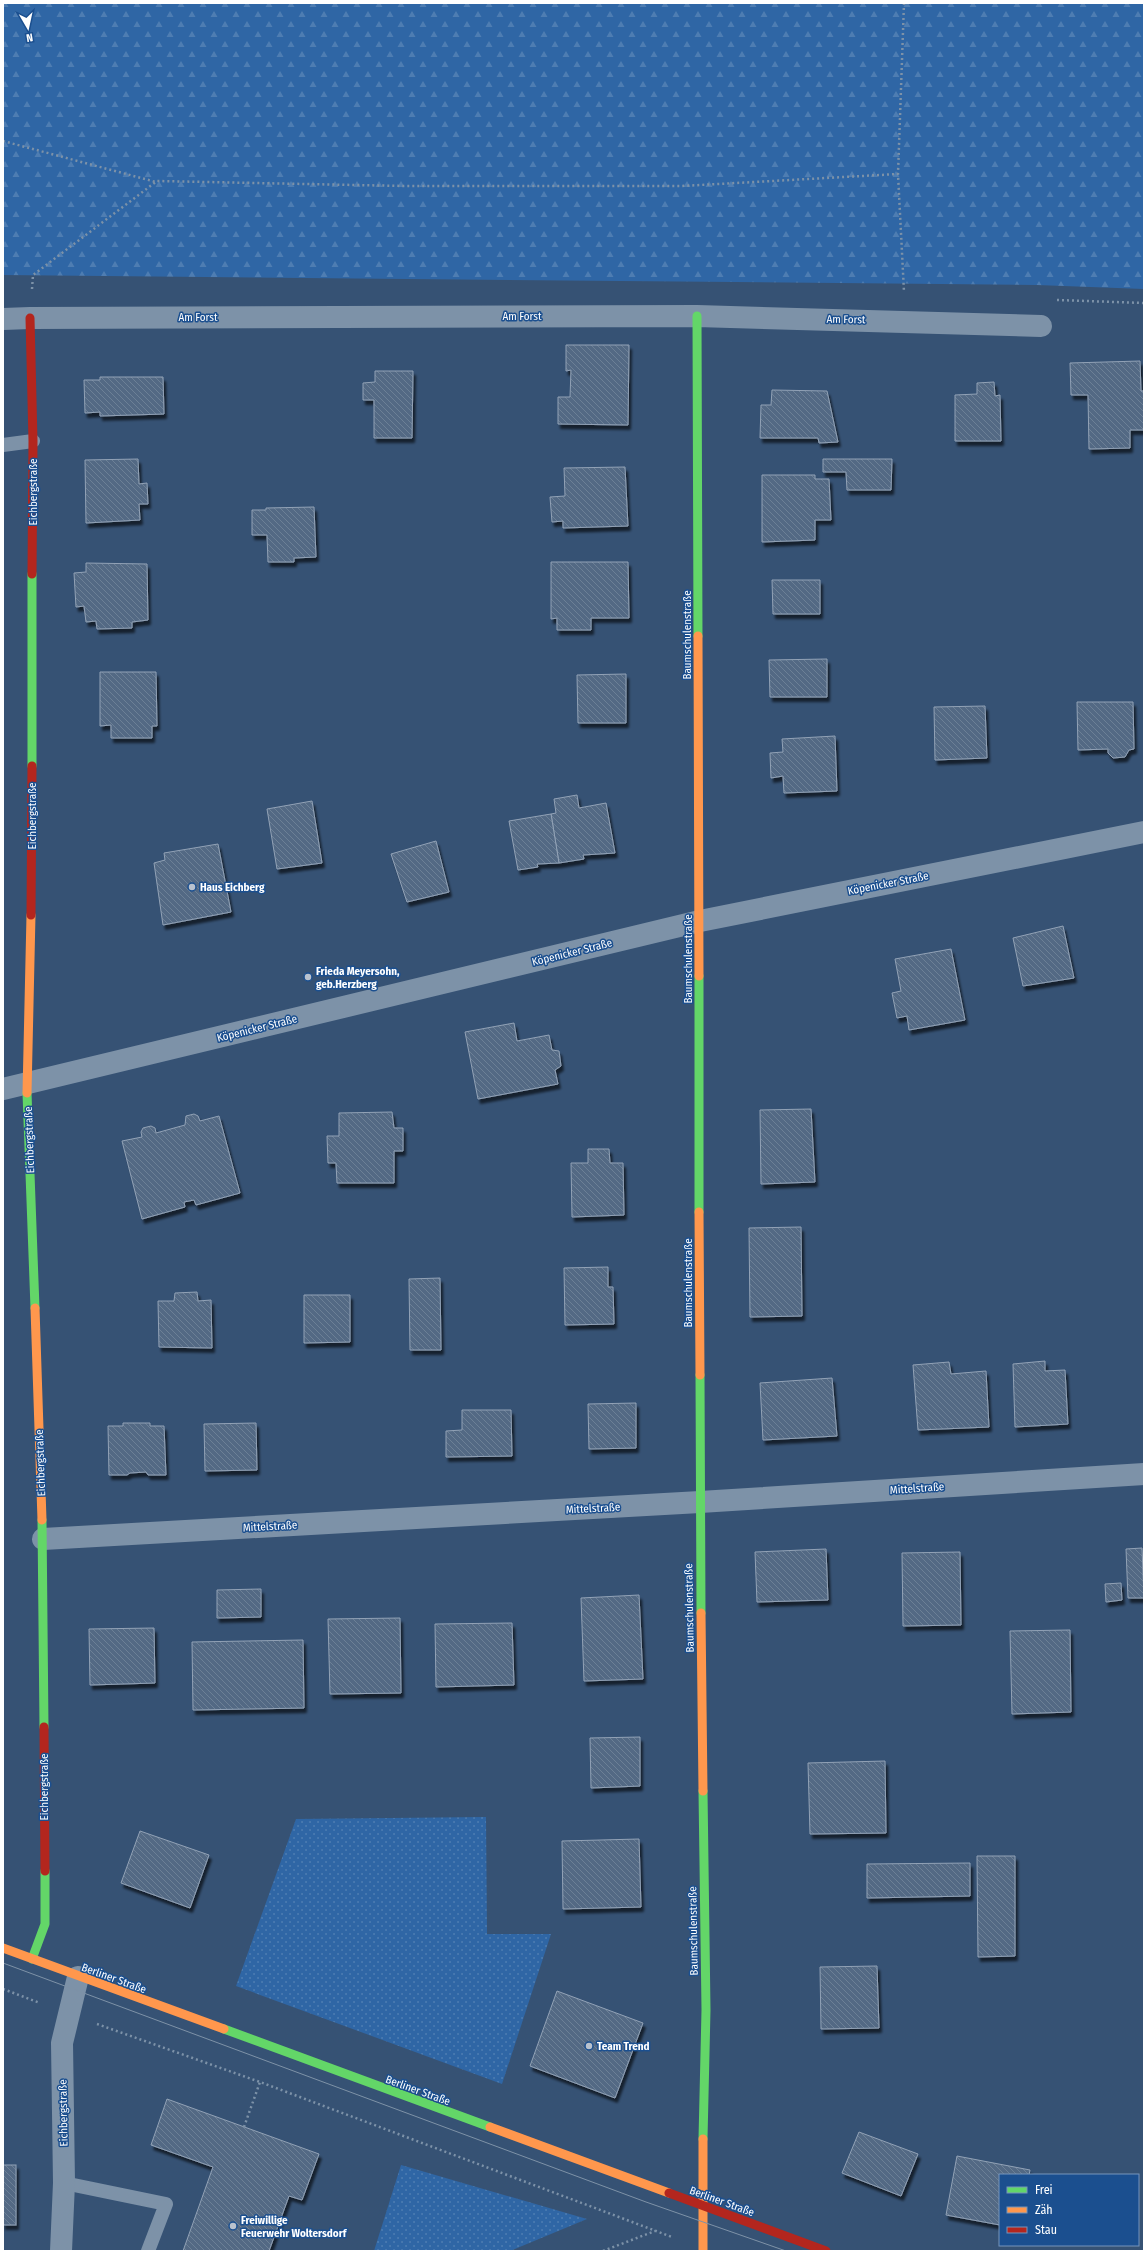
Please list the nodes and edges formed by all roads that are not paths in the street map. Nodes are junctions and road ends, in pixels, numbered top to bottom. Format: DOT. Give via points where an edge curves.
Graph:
graph roads {
  1 [pos="697,316"];
  2 [pos="30,318"];
  3 [pos="3,320"];
  4 [pos="1041,326"];
  5 [pos="33,441"];
  6 [pos="3,445"];
  7 [pos="1144,832"];
  8 [pos="700,921"];
  9 [pos="27,1083"];
  10 [pos="3,1089"];
  11 [pos="1144,1474"];
  12 [pos="700,1502"];
  13 [pos="43,1539"];
  14 [pos="3,1948"];
  15 [pos="32,1959"];
  16 [pos="78,1977"];
  17 [pos="64,2184"];
  18 [pos="702,2207"];
  19 [pos="703,2249"];
  20 [pos="61,2251"];
  21 [pos="148,2251"];
  22 [pos="826,2251"];
  1 -- 2 [label="street, Am Forst"];
  1 -- 4 [label="street, Am Forst" via="906,320"];
  1 -- 8 [label="street, Baumschulenstraße"];
  2 -- 3 [label="street, Am Forst"];
  2 -- 5 [label="street, Eichbergstraße"];
  5 -- 6 [label="lane"];
  5 -- 9 [label="street, Eichbergstraße" via="32,894"];
  7 -- 8 [label="street, Köpenicker Straße"];
  8 -- 9 [label="street, Köpenicker Straße"];
  8 -- 12 [label="street, Baumschulenstraße"];
  9 -- 10 [label="street, Köpenicker Straße"];
  9 -- 13 [label="street, Eichbergstraße"];
  11 -- 12 [label="street, Mittelstraße"];
  12 -- 13 [label="street, Mittelstraße"];
  12 -- 18 [label="street, Baumschulenstraße" via="706,2010"];
  13 -- 15 [label="street, Eichbergstraße" via="45,1924"];
  14 -- 15 [label="street, Berliner Straße"];
  15 -- 16 [label="street, Berliner Straße"];
  16 -- 17 [label="street, Eichbergstraße" via="62,2043"];
  16 -- 18 [label="street, Berliner Straße"];
  17 -- 20 [label="street, Eichbergstraße"];
  17 -- 21 [label="lane" via="166,2204"];
  18 -- 19 [label="street, Baumschulenstraße"];
  18 -- 22 [label="street, Berliner Straße"];
}
